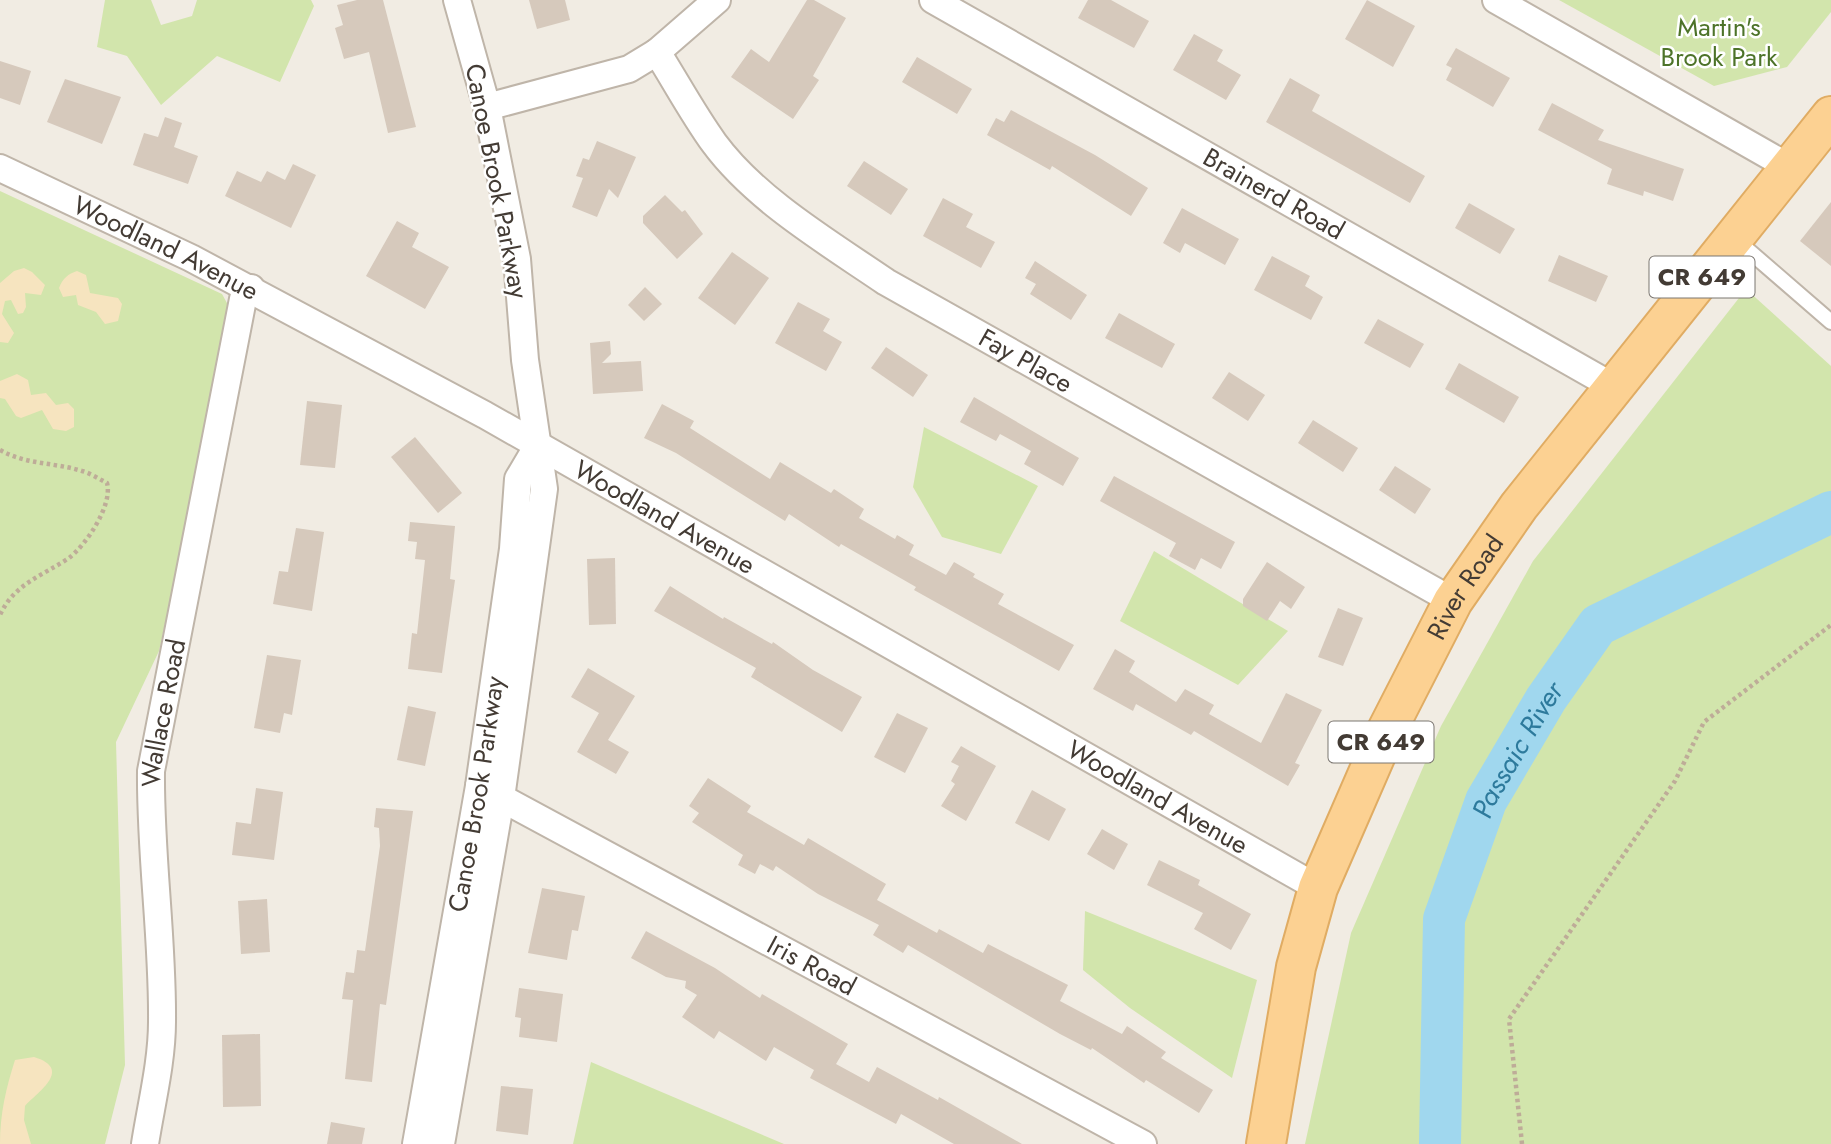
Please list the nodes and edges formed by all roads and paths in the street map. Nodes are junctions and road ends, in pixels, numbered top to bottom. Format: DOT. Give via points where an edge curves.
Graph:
graph roads {
  1 [pos="457,0"];
  2 [pos="717,0"];
  3 [pos="933,0"];
  4 [pos="1496,0"];
  5 [pos="657,51"];
  6 [pos="487,107"];
  7 [pos="1831,116"];
  8 [pos="1790,167"];
  9 [pos="0,168"];
  10 [pos="1733,238"];
  11 [pos="251,288"];
  12 [pos="1831,322"];
  13 [pos="1614,387"];
  14 [pos="537,447"];
  15 [pos="0,450"];
  16 [pos="1453,601"];
  17 [pos="0,615"];
  18 [pos="1831,625"];
  19 [pos="490,792"];
  20 [pos="1318,888"];
  21 [pos="145,1144"];
  22 [pos="416,1144"];
  23 [pos="441,1144"];
  24 [pos="1143,1144"];
  25 [pos="1266,1144"];
  26 [pos="1522,1144"];
  1 -- 6 [label="street, Canoe Brook Parkway"];
  2 -- 5 [label="street"];
  3 -- 13 [label="street, Brainerd Road"];
  4 -- 8 [label="street"];
  5 -- 6 [label="street" via="629,69"];
  5 -- 16 [label="street, Fay Place" via="715,145 785,212 839,250 886,282"];
  6 -- 14 [label="street, Canoe Brook Parkway" via="517,259"];
  7 -- 8 [label="main road, River Road / CR 649"];
  8 -- 10 [label="main road, River Road / CR 649"];
  9 -- 11 [label="street, Woodland Avenue"];
  10 -- 12 [label="lane"];
  10 -- 13 [label="main road, River Road / CR 649"];
  11 -- 14 [label="street, Woodland Avenue"];
  11 -- 21 [label="street, Wallace Road" via="243,299 151,771 150,836 160,930 162,1025"];
  13 -- 16 [label="main road, River Road / CR 649" via="1518,506"];
  14 -- 19 [label="street, Canoe Brook Parkway" via="518,479"];
  14 -- 20 [label="street, Woodland Avenue"];
  15 -- 17 [label="path" via="38,465 82,471 107,484 109,491 79,549 23,585"];
  16 -- 20 [label="main road, River Road / CR 649" via="1385,734"];
  18 -- 26 [label="path" via="1704,722 1675,781 1509,1020"];
  19 -- 22 [label="street, Canoe Brook Parkway"];
  19 -- 23 [label="street, Canoe Brook Parkway"];
  19 -- 24 [label="street, Iris Road"];
  20 -- 25 [label="main road, River Road / CR 649" via="1296,967"];
}
